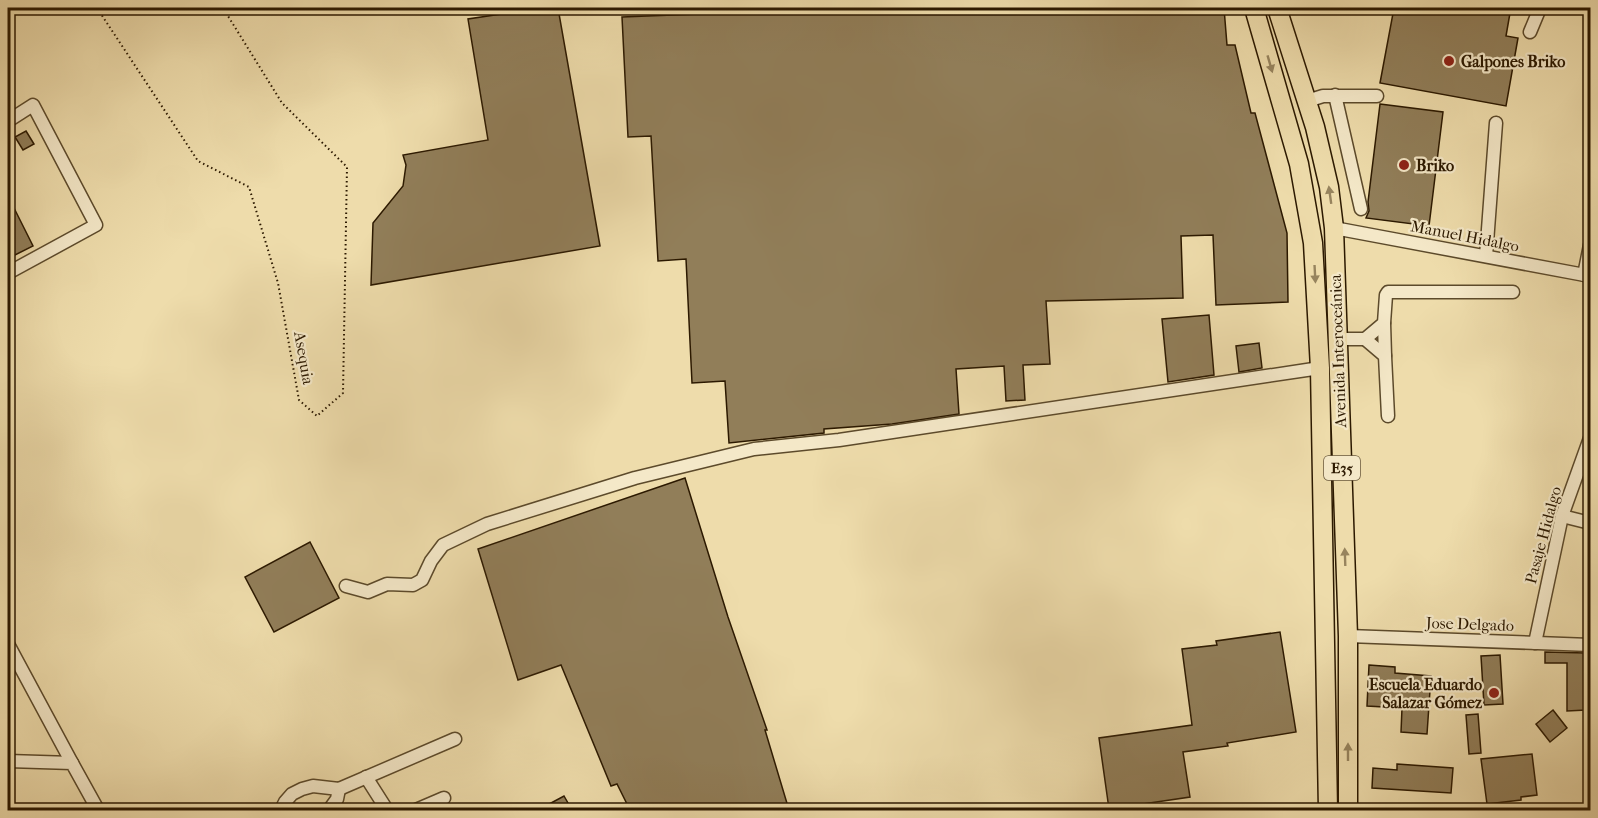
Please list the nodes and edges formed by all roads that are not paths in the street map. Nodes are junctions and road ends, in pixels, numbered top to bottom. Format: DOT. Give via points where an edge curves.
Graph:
graph roads {
  1 [pos="1254,8"];
  2 [pos="1277,8"];
  3 [pos="1540,8"];
  4 [pos="1530,32"];
  5 [pos="1335,95"];
  6 [pos="1377,96"];
  7 [pos="1307,101"];
  8 [pos="8,121"];
  9 [pos="1496,123"];
  10 [pos="1361,209"];
  11 [pos="1334,228"];
  12 [pos="1590,245"];
  13 [pos="1486,256"];
  14 [pos="8,273"];
  15 [pos="1587,275"];
  16 [pos="1513,292"];
  17 [pos="1384,323"];
  18 [pos="1338,339"];
  19 [pos="1365,339"];
  20 [pos="1384,356"];
  21 [pos="1320,368"];
  22 [pos="1388,416"];
  23 [pos="1590,438"];
  24 [pos="1562,516"];
  25 [pos="1590,523"];
  26 [pos="346,586"];
  27 [pos="1348,636"];
  28 [pos="1535,643"];
  29 [pos="8,644"];
  30 [pos="1590,645"];
  31 [pos="455,739"];
  32 [pos="8,761"];
  33 [pos="72,763"];
  34 [pos="366,777"];
  35 [pos="339,789"];
  36 [pos="444,798"];
  37 [pos="98,810"];
  38 [pos="281,810"];
  39 [pos="330,810"];
  40 [pos="387,810"];
  41 [pos="417,810"];
  42 [pos="1328,810"];
  43 [pos="1348,810"];
  1 -- 21 [label="highway, Avenida Interoceánica / E35, one-way" via="1307,200"];
  2 -- 7 [label="highway, Avenida Interoceánica / E35"];
  3 -- 4 [label="street"];
  5 -- 6 [label="street"];
  5 -- 7 [label="street"];
  5 -- 10 [label="street"];
  11 -- 7 [label="highway, Avenida Interoceánica / E35, one-way" via="1329,187"];
  8 -- 14 [label="street" via="33,105 96,225"];
  9 -- 13 [label="street"];
  11 -- 13 [label="street, Manuel Hidalgo"];
  11 -- 18 [label="highway, Avenida Interoceánica / E35"];
  12 -- 15 [label="street"];
  13 -- 15 [label="street, Manuel Hidalgo"];
  16 -- 17 [label="street" via="1388,292"];
  17 -- 19 [label="street"];
  17 -- 20 [label="street"];
  18 -- 19 [label="street"];
  27 -- 18 [label="highway, Avenida Interoceánica / E35, one-way"];
  19 -- 20 [label="street"];
  20 -- 22 [label="street"];
  21 -- 26 [label="street" via="839,441 754,449 635,478 487,524 443,545 422,580 413,585 387,584 368,592"];
  21 -- 42 [label="highway, Avenida Interoceánica / E35"];
  23 -- 24 [label="street, Pasaje Hidalgo"];
  24 -- 25 [label="street"];
  24 -- 28 [label="street, Pasaje Hidalgo"];
  27 -- 28 [label="street, Jose Delgado"];
  43 -- 27 [label="highway, Avenida Interoceánica / E35, one-way"];
  28 -- 30 [label="street, Jose Delgado"];
  29 -- 33 [label="street"];
  31 -- 34 [label="street"];
  32 -- 33 [label="street"];
  33 -- 37 [label="street"];
  34 -- 35 [label="street"];
  34 -- 40 [label="street"];
  35 -- 38 [label="street" via="302,789 292,794"];
  35 -- 39 [label="street"];
  36 -- 41 [label="street"];
}
